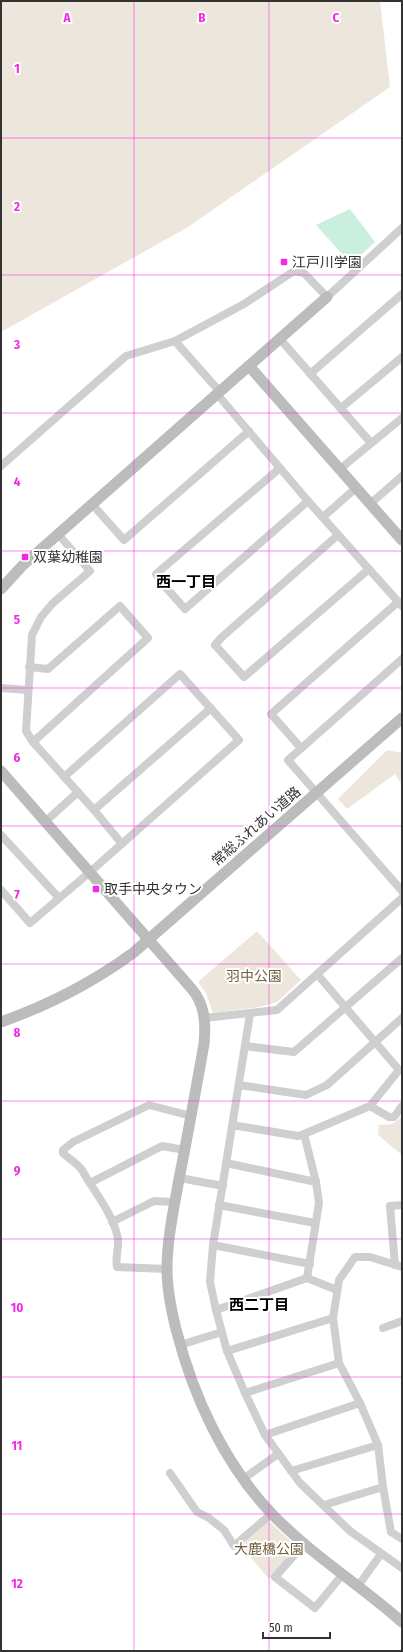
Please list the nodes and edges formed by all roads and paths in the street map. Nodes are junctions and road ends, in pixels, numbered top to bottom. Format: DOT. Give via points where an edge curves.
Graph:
graph roads {
  1 [pos="402,228"];
  2 [pos="402,294"];
  3 [pos="327,297"];
  4 [pos="280,339"];
  5 [pos="175,341"];
  6 [pos="402,357"];
  7 [pos="249,366"];
  8 [pos="310,374"];
  9 [pos="218,393"];
  10 [pos="341,408"];
  11 [pos="402,418"];
  12 [pos="249,431"];
  13 [pos="371,443"];
  14 [pos="1,466"];
  15 [pos="280,468"];
  16 [pos="340,470"];
  17 [pos="402,476"];
  18 [pos="356,488"];
  19 [pos="308,501"];
  20 [pos="92,504"];
  21 [pos="370,504"];
  22 [pos="323,517"];
  23 [pos="58,534"];
  24 [pos="338,535"];
  25 [pos="401,537"];
  26 [pos="369,569"];
  27 [pos="1,589"];
  28 [pos="400,604"];
  29 [pos="402,659"];
  30 [pos="29,668"];
  31 [pos="1,688"];
  32 [pos="28,690"];
  33 [pos="211,708"];
  34 [pos="402,718"];
  35 [pos="32,742"];
  36 [pos="301,748"];
  37 [pos="1,771"];
  38 [pos="64,776"];
  39 [pos="78,792"];
  40 [pos="316,793"];
  41 [pos="94,810"];
  42 [pos="46,822"];
  43 [pos="1,835"];
  44 [pos="122,844"];
  45 [pos="90,872"];
  46 [pos="1,890"];
  47 [pos="402,891"];
  48 [pos="59,898"];
  49 [pos="402,898"];
  50 [pos="149,940"];
  51 [pos="402,958"];
  52 [pos="317,974"];
  53 [pos="346,1008"];
  54 [pos="250,1014"];
  55 [pos="205,1018"];
  56 [pos="402,1018"];
  57 [pos="1,1022"];
  58 [pos="375,1042"];
  59 [pos="245,1046"];
  60 [pos="239,1085"];
  61 [pos="370,1106"];
  62 [pos="402,1106"];
  63 [pos="191,1116"];
  64 [pos="232,1125"];
  65 [pos="304,1134"];
  66 [pos="184,1150"];
  67 [pos="226,1163"];
  68 [pos="180,1178"];
  69 [pos="316,1182"];
  70 [pos="90,1183"];
  71 [pos="223,1186"];
  72 [pos="175,1202"];
  73 [pos="402,1205"];
  74 [pos="219,1206"];
  75 [pos="112,1222"];
  76 [pos="315,1223"];
  77 [pos="213,1246"];
  78 [pos="310,1264"];
  79 [pos="398,1266"];
  80 [pos="167,1269"];
  81 [pos="307,1278"];
  82 [pos="337,1290"];
  83 [pos="216,1310"];
  84 [pos="333,1318"];
  85 [pos="402,1321"];
  86 [pos="383,1328"];
  87 [pos="222,1332"];
  88 [pos="180,1345"];
  89 [pos="228,1351"];
  90 [pos="339,1363"];
  91 [pos="245,1393"];
  92 [pos="360,1403"];
  93 [pos="265,1435"];
  94 [pos="378,1445"];
  95 [pos="278,1454"];
  96 [pos="291,1471"];
  97 [pos="170,1473"];
  98 [pos="243,1479"];
  99 [pos="383,1487"];
  100 [pos="324,1505"];
  101 [pos="271,1514"];
  102 [pos="402,1539"];
  103 [pos="304,1544"];
  104 [pos="381,1554"];
  105 [pos="402,1568"];
  106 [pos="342,1575"];
  107 [pos="358,1586"];
  108 [pos="402,1622"];
  1 -- 3 [label="street"];
  2 -- 8 [label="street"];
  3 -- 4 [label="street"];
  3 -- 5 [label="street" via="304,273 294,270 244,304"];
  4 -- 7 [label="street"];
  4 -- 8 [label="street"];
  5 -- 9 [label="street"];
  5 -- 14 [label="street" via="126,356"];
  6 -- 10 [label="street"];
  7 -- 9 [label="street"];
  7 -- 16 [label="street"];
  8 -- 10 [label="street"];
  9 -- 12 [label="street"];
  9 -- 20 [label="street"];
  10 -- 13 [label="street"];
  11 -- 13 [label="street"];
  12 -- 15 [label="street"];
  12 -- 20 [label="street" via="124,540"];
  13 -- 16 [label="street"];
  15 -- 19 [label="street"];
  15 -- 19 [label="street" via="156,574 161,582 185,609"];
  16 -- 18 [label="street"];
  17 -- 21 [label="street"];
  18 -- 21 [label="street"];
  18 -- 22 [label="street"];
  19 -- 22 [label="street"];
  20 -- 23 [label="street"];
  21 -- 25 [label="street"];
  22 -- 24 [label="street"];
  23 -- 27 [label="street"];
  23 -- 30 [label="street" via="90,571 53,602 41,616 32,635"];
  24 -- 26 [label="street"];
  24 -- 26 [label="street" via="215,645 244,677"];
  26 -- 28 [label="street"];
  28 -- 36 [label="street" via="271,714"];
  29 -- 36 [label="street"];
  30 -- 32 [label="street"];
  30 -- 35 [label="street" via="48,669 120,606 148,638"];
  31 -- 32 [label="street"];
  32 -- 35 [label="street" via="26,731"];
  33 -- 38 [label="street" via="180,674"];
  33 -- 41 [label="street"];
  33 -- 44 [label="street" via="239,740"];
  34 -- 40 [label="street, 常総ふれあい道路"];
  35 -- 38 [label="street"];
  36 -- 40 [label="street" via="288,760"];
  37 -- 42 [label="street"];
  38 -- 39 [label="street"];
  39 -- 41 [label="street"];
  39 -- 42 [label="street"];
  40 -- 47 [label="street"];
  40 -- 50 [label="street, 常総ふれあい道路"];
  41 -- 44 [label="street"];
  42 -- 45 [label="street"];
  43 -- 48 [label="street"];
  44 -- 45 [label="street"];
  45 -- 48 [label="street"];
  45 -- 50 [label="street"];
  46 -- 48 [label="street" via="30,923"];
  49 -- 52 [label="street"];
  50 -- 55 [label="street" via="198,996"];
  50 -- 57 [label="street, 常総ふれあい道路" via="118,964 64,996"];
  51 -- 53 [label="street"];
  52 -- 53 [label="street"];
  52 -- 54 [label="street" via="277,1010"];
  53 -- 58 [label="street"];
  53 -- 59 [label="street" via="294,1052"];
  54 -- 55 [label="street"];
  54 -- 59 [label="street"];
  55 -- 63 [label="street" via="204,1044"];
  56 -- 58 [label="street"];
  58 -- 60 [label="street" via="327,1085 306,1094"];
  58 -- 61 [label="street" via="399,1070"];
  59 -- 60 [label="street"];
  60 -- 64 [label="street"];
  61 -- 62 [label="street" via="389,1117 394,1117"];
  61 -- 65 [label="street"];
  63 -- 66 [label="street"];
  63 -- 70 [label="street" via="149,1105 64,1148 63,1153 81,1169"];
  64 -- 65 [label="street" via="298,1136"];
  64 -- 67 [label="street"];
  65 -- 69 [label="street"];
  66 -- 68 [label="street"];
  66 -- 70 [label="street" via="162,1146"];
  67 -- 69 [label="street"];
  67 -- 71 [label="street"];
  68 -- 71 [label="street"];
  68 -- 72 [label="street"];
  69 -- 76 [label="street" via="319,1203"];
  70 -- 75 [label="street"];
  71 -- 74 [label="street"];
  72 -- 75 [label="street" via="154,1201"];
  72 -- 80 [label="street"];
  73 -- 79 [label="street" via="390,1206"];
  74 -- 76 [label="street"];
  74 -- 77 [label="street"];
  75 -- 80 [label="street" via="118,1239 117,1267"];
  76 -- 78 [label="street"];
  77 -- 78 [label="street"];
  77 -- 83 [label="street" via="210,1282"];
  78 -- 81 [label="street"];
  79 -- 82 [label="street" via="370,1256 355,1257 339,1280"];
  80 -- 88 [label="street" via="171,1308"];
  81 -- 82 [label="street"];
  81 -- 83 [label="street"];
  82 -- 84 [label="street"];
  83 -- 87 [label="street"];
  84 -- 89 [label="street"];
  84 -- 90 [label="street"];
  85 -- 86 [label="street"];
  87 -- 88 [label="street"];
  87 -- 89 [label="street"];
  88 -- 98 [label="street" via="205,1412"];
  89 -- 91 [label="street"];
  90 -- 91 [label="street"];
  90 -- 92 [label="street"];
  91 -- 93 [label="street"];
  92 -- 93 [label="street"];
  92 -- 94 [label="street"];
  93 -- 95 [label="street"];
  94 -- 96 [label="street"];
  94 -- 99 [label="street"];
  95 -- 96 [label="street"];
  95 -- 98 [label="street"];
  96 -- 100 [label="street"];
  97 -- 101 [label="street" via="198,1512 224,1530 234,1546"];
  98 -- 101 [label="street"];
  99 -- 100 [label="street"];
  99 -- 102 [label="street" via="391,1532"];
  100 -- 104 [label="street" via="350,1531"];
  101 -- 103 [label="street"];
  103 -- 106 [label="street"];
  103 -- 106 [label="street" via="275,1577 315,1608"];
  104 -- 105 [label="street"];
  104 -- 107 [label="street"];
  106 -- 107 [label="street"];
  107 -- 108 [label="street"];
}
